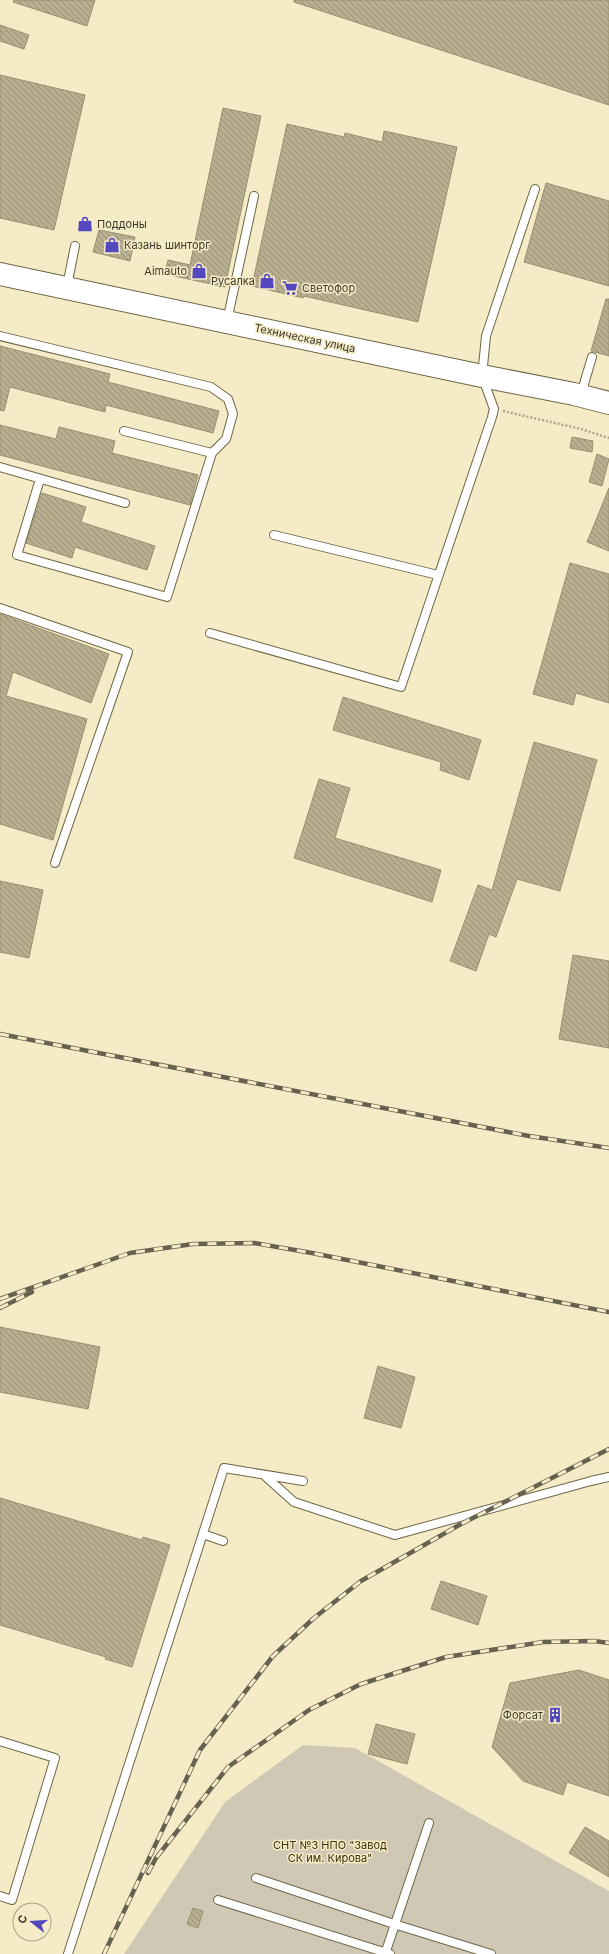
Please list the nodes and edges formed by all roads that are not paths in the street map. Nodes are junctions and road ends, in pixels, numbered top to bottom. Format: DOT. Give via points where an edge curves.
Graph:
graph roads {
  1 [pos="535,189"];
  2 [pos="254,196"];
  3 [pos="75,246"];
  4 [pos="0,274"];
  5 [pos="66,288"];
  6 [pos="227,321"];
  7 [pos="0,336"];
  8 [pos="592,357"];
  9 [pos="482,376"];
  10 [pos="580,396"];
  11 [pos="609,403"];
  12 [pos="124,431"];
  13 [pos="212,453"];
  14 [pos="0,468"];
  15 [pos="40,479"];
  16 [pos="125,503"];
  17 [pos="274,535"];
  18 [pos="438,575"];
  19 [pos="0,608"];
  20 [pos="210,633"];
  21 [pos="55,863"];
  22 [pos="264,1474"];
  23 [pos="609,1478"];
  24 [pos="303,1481"];
  25 [pos="203,1534"];
  26 [pos="223,1541"];
  27 [pos="0,1741"];
  28 [pos="429,1823"];
  29 [pos="256,1878"];
  30 [pos="0,1896"];
  31 [pos="218,1900"];
  32 [pos="394,1924"];
  33 [pos="68,1954"];
  34 [pos="387,1954"];
  35 [pos="491,1954"];
  1 -- 9 [label="lane" via="486,336"];
  2 -- 6 [label="lane"];
  3 -- 5 [label="lane"];
  4 -- 5 [label="main road, Техническая улица"];
  5 -- 6 [label="main road, Техническая улица"];
  6 -- 9 [label="main road, Техническая улица"];
  7 -- 13 [label="lane" via="211,387 228,399 233,414 226,439"];
  8 -- 10 [label="lane"];
  9 -- 10 [label="main road, Техническая улица"];
  9 -- 18 [label="lane" via="494,409"];
  10 -- 11 [label="main road, Техническая улица"];
  12 -- 13 [label="lane"];
  13 -- 15 [label="lane" via="167,597 17,555"];
  14 -- 15 [label="lane"];
  15 -- 16 [label="lane"];
  17 -- 18 [label="lane"];
  18 -- 20 [label="lane" via="401,687"];
  19 -- 21 [label="lane" via="128,652"];
  22 -- 23 [label="lane" via="294,1502 395,1535"];
  22 -- 24 [label="lane"];
  22 -- 25 [label="lane" via="224,1468"];
  25 -- 26 [label="lane"];
  25 -- 33 [label="lane"];
  27 -- 30 [label="lane" via="55,1758 12,1900"];
  28 -- 32 [label="lane"];
  29 -- 32 [label="lane"];
  31 -- 34 [label="lane"];
  32 -- 34 [label="lane"];
  32 -- 35 [label="lane"];
}
